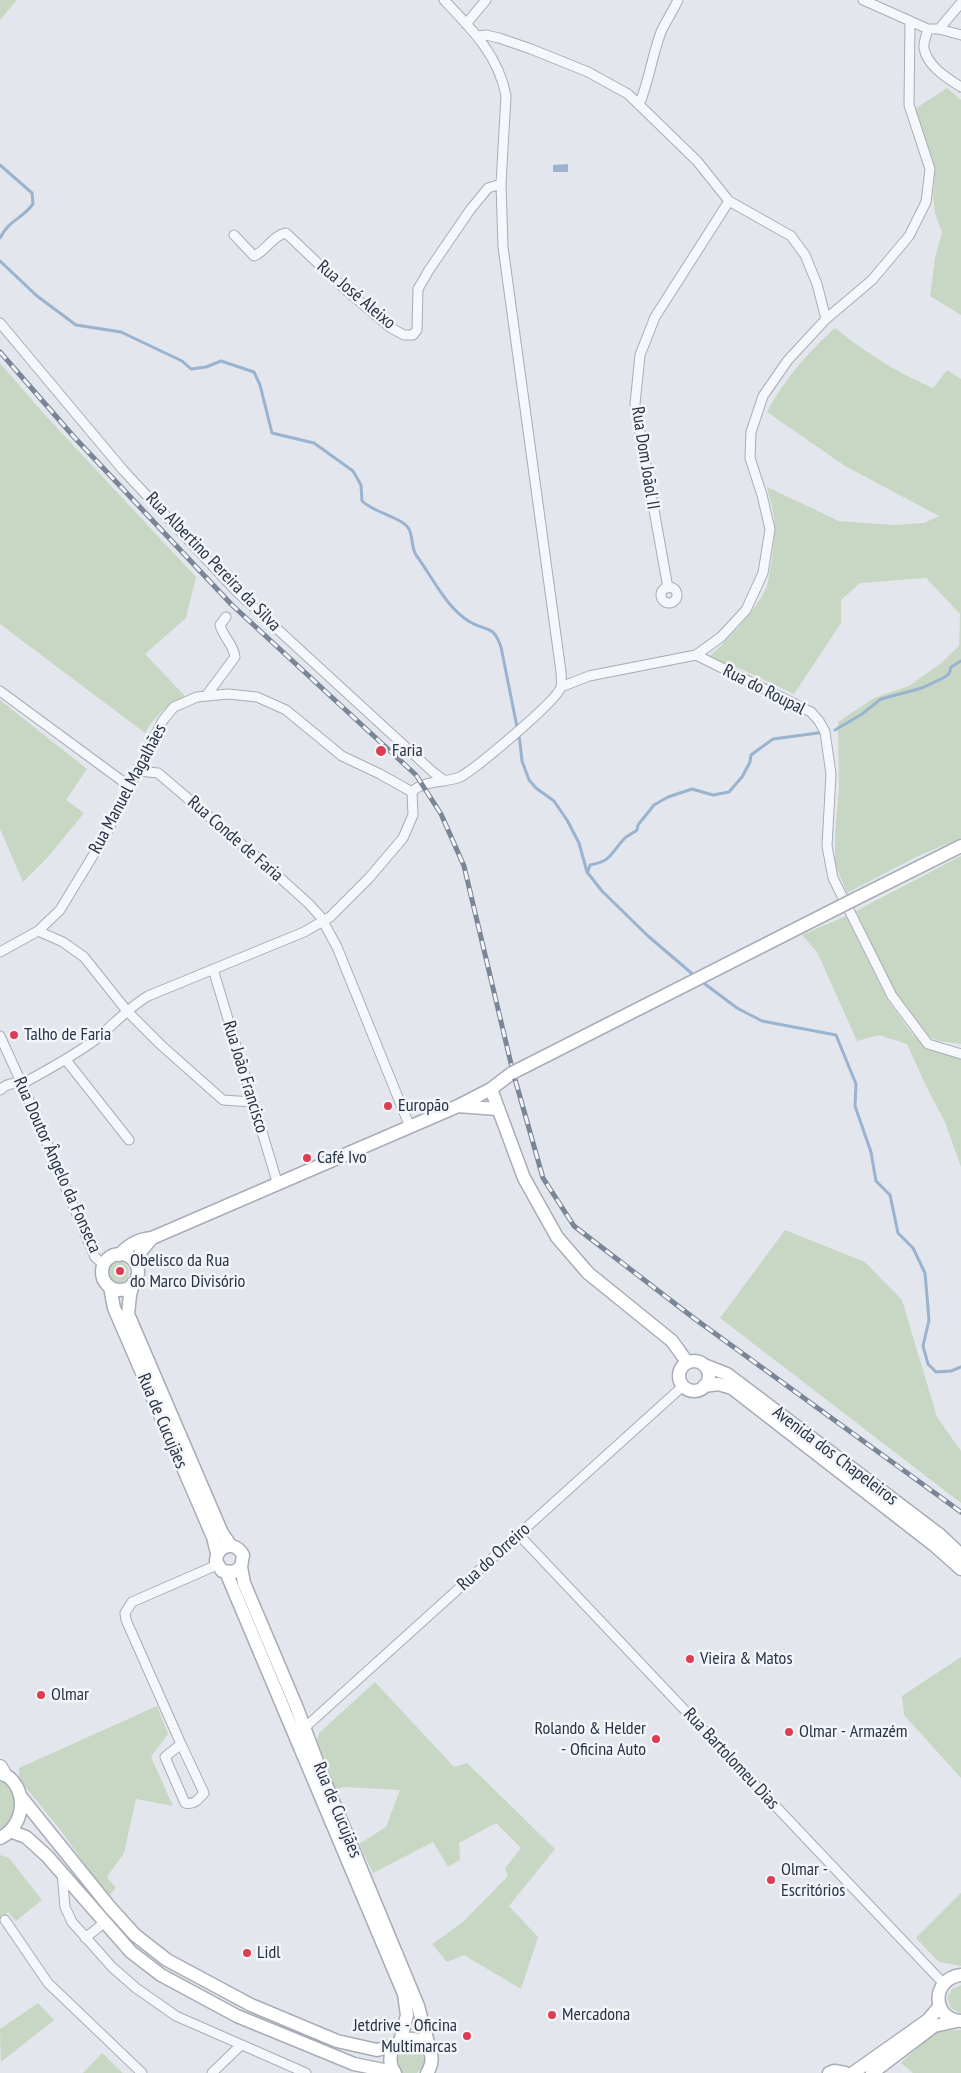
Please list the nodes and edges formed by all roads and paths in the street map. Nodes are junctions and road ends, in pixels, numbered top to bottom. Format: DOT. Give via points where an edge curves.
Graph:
graph roads {
  1 [pos="444,0"];
  2 [pos="486,0"];
  3 [pos="678,0"];
  4 [pos="863,0"];
  5 [pos="961,3"];
  6 [pos="910,22"];
  7 [pos="466,24"];
  8 [pos="928,28"];
  9 [pos="939,29"];
  10 [pos="961,35"];
  11 [pos="478,36"];
  12 [pos="961,87"];
  13 [pos="640,105"];
  14 [pos="501,184"];
  15 [pos="729,201"];
  16 [pos="234,235"];
  17 [pos="826,319"];
  18 [pos="0,323"];
  19 [pos="668,588"];
  20 [pos="226,617"];
  21 [pos="696,655"];
  22 [pos="561,687"];
  23 [pos="0,691"];
  24 [pos="206,696"];
  25 [pos="139,771"];
  26 [pos="445,781"];
  27 [pos="129,786"];
  28 [pos="412,792"];
  29 [pos="961,846"];
  30 [pos="323,922"];
  31 [pos="38,931"];
  32 [pos="0,952"];
  33 [pos="213,969"];
  34 [pos="127,1011"];
  35 [pos="0,1036"];
  36 [pos="961,1054"];
  37 [pos="66,1060"];
  38 [pos="22,1084"];
  39 [pos="491,1089"];
  40 [pos="0,1090"];
  41 [pos="252,1102"];
  42 [pos="458,1106"];
  43 [pos="497,1109"];
  44 [pos="410,1127"];
  45 [pos="129,1140"];
  46 [pos="278,1185"];
  47 [pos="152,1238"];
  48 [pos="119,1255"];
  49 [pos="104,1265"];
  50 [pos="137,1267"];
  51 [pos="134,1283"];
  52 [pos="110,1287"];
  53 [pos="687,1362"];
  54 [pos="704,1365"];
  55 [pos="683,1386"];
  56 [pos="704,1386"];
  57 [pos="519,1535"];
  58 [pos="231,1546"];
  59 [pos="961,1556"];
  60 [pos="220,1563"];
  61 [pos="241,1567"];
  62 [pos="961,1569"];
  63 [pos="300,1732"];
  64 [pos="181,1744"];
  65 [pos="1,1771"];
  66 [pos="21,1797"];
  67 [pos="5,1835"];
  68 [pos="62,1873"];
  69 [pos="5,1920"];
  70 [pos="104,1923"];
  71 [pos="85,1938"];
  72 [pos="961,1975"];
  73 [pos="944,1983"];
  74 [pos="940,2006"];
  75 [pos="959,2021"];
  76 [pos="398,2044"];
  77 [pos="240,2045"];
  78 [pos="431,2054"];
  79 [pos="394,2071"];
  80 [pos="429,2072"];
  81 [pos="142,2073"];
  82 [pos="212,2073"];
  83 [pos="306,2073"];
  84 [pos="829,2073"];
  85 [pos="845,2073"];
  86 [pos="853,2073"];
  87 [pos="872,2073"];
  1 -- 7 [label="street"];
  2 -- 7 [label="street"];
  3 -- 13 [label="street" via="662,30"];
  4 -- 6 [label="street"];
  5 -- 9 [label="street"];
  6 -- 8 [label="street"];
  6 -- 17 [label="street" via="908,105 930,169 926,202 909,236 872,280"];
  7 -- 11 [label="street"];
  8 -- 9 [label="street"];
  8 -- 12 [label="street" via="924,47 931,62"];
  9 -- 10 [label="street"];
  11 -- 13 [label="street" via="499,38 588,72 628,94"];
  11 -- 14 [label="street" via="504,82"];
  13 -- 15 [label="street" via="697,161"];
  14 -- 16 [label="street, Rua José Aleixo" via="488,188 418,289 417,330 414,335 404,335 391,328 286,233 280,234 254,256"];
  14 -- 22 [label="street" via="503,247"];
  15 -- 17 [label="street" via="791,236 805,255"];
  15 -- 19 [label="street, Rua Dom Joãol II" via="655,317 640,355 635,404"];
  17 -- 21 [label="street" via="788,360 763,396 751,432 750,458 770,529 763,574 746,610 721,637"];
  18 -- 26 [label="street, Rua Albertino Pereira da Silva" via="123,470 237,592"];
  20 -- 24 [label="street" via="220,625 223,635 234,646 235,657"];
  21 -- 22 [label="street" via="589,676"];
  21 -- 36 [label="street, Rua do Roupal" via="810,712 819,721 825,732 831,774 827,846 833,878 892,996 928,1044"];
  22 -- 26 [label="street" via="507,740 468,771"];
  23 -- 27 [label="street"];
  24 -- 25 [label="street, Rua Manuel Magalhães" via="174,707 147,748"];
  24 -- 28 [label="street, Rua Manuel Magalhães" via="257,697 286,710 342,756"];
  25 -- 27 [label="street, Rua Manuel Magalhães"];
  25 -- 30 [label="street, Rua Conde de Faria" via="158,773 301,896"];
  26 -- 28 [label="street" via="423,785"];
  27 -- 31 [label="street, Rua Manuel Magalhães" via="106,834 60,910"];
  28 -- 30 [label="street" via="412,816 397,848"];
  29 -- 39 [label="street, bridge" via="512,1073"];
  30 -- 33 [label="street"];
  30 -- 44 [label="street, Rua Conde de Faria" via="337,946"];
  31 -- 32 [label="street, Rua Manuel Magalhães"];
  31 -- 34 [label="street" via="63,942 84,957"];
  33 -- 34 [label="street" via="148,996"];
  33 -- 41 [label="street, Rua João Francisco"];
  34 -- 37 [label="street" via="95,1040"];
  34 -- 41 [label="street" via="223,1100"];
  35 -- 38 [label="street, Rua Doutor Ângelo da Fonseca"];
  37 -- 38 [label="street"];
  37 -- 45 [label="street"];
  38 -- 40 [label="street" via="13,1083"];
  38 -- 49 [label="street, Rua Doutor Ângelo da Fonseca" via="95,1257"];
  39 -- 42 [label="street"];
  39 -- 43 [label="street"];
  41 -- 46 [label="street, Rua João Francisco"];
  42 -- 43 [label="street"];
  42 -- 44 [label="street"];
  43 -- 53 [label="street" via="524,1178 557,1237 588,1273 672,1340"];
  44 -- 46 [label="street"];
  46 -- 47 [label="street"];
  47 -- 48 [label="street" via="129,1245"];
  47 -- 50 [label="street" via="141,1251"];
  48 -- 49 [label="street" via="109,1258"];
  48 -- 50 [label="street" via="130,1258"];
  49 -- 52 [label="street" via="102,1276"];
  50 -- 51 [label="street"];
  51 -- 52 [label="street" via="124,1290"];
  51 -- 58 [label="street, Rua de Cucujães" via="128,1314 222,1533"];
  52 -- 60 [label="street, Rua de Cucujães" via="114,1308 213,1537"];
  53 -- 54 [label="street, Avenida dos Chapeleiros" via="696,1361"];
  53 -- 55 [label="street" via="679,1373"];
  54 -- 56 [label="street" via="708,1374"];
  54 -- 59 [label="street, Avenida dos Chapeleiros" via="727,1374 940,1535"];
  55 -- 56 [label="street, Avenida dos Chapeleiros" via="696,1391"];
  55 -- 57 [label="street, Rua do Orreiro"];
  56 -- 62 [label="street, Avenida dos Chapeleiros" via="718,1384 732,1388"];
  57 -- 63 [label="street, Rua do Orreiro"];
  57 -- 73 [label="street, Rua Bartolomeu Dias"];
  58 -- 60 [label="street" via="223,1547"];
  58 -- 61 [label="street, Rua de Cucujães" via="241,1552"];
  60 -- 61 [label="street" via="234,1572"];
  60 -- 63 [label="street, Rua de Cucujães"];
  60 -- 64 [label="street" via="132,1602 125,1612"];
  61 -- 63 [label="street, Rua de Cucujães" via="244,1583 297,1708"];
  63 -- 76 [label="street, Rua de Cucujães" via="404,1994 407,2015"];
  63 -- 78 [label="street, Rua de Cucujães" via="418,2006"];
  64 -- 64 [label="street" via="165,1757 185,1803 191,1804 204,1793"];
  65 -- 66 [label="street" via="13,1782"];
  66 -- 67 [label="street" via="19,1815"];
  66 -- 76 [label="street" via="108,1905 135,1935 167,1960 251,2005 337,2041 377,2050"];
  67 -- 68 [label="street" via="26,1837"];
  68 -- 70 [label="street"];
  68 -- 71 [label="street" via="65,1907"];
  69 -- 81 [label="street" via="48,1983"];
  70 -- 71 [label="street"];
  70 -- 79 [label="street" via="131,1952 161,1975 201,1998 354,2064"];
  71 -- 77 [label="street" via="112,1968 176,2016"];
  72 -- 73 [label="street" via="953,1976"];
  73 -- 74 [label="street" via="938,1994"];
  74 -- 75 [label="street" via="944,2013"];
  74 -- 86 [label="street" via="928,2020"];
  75 -- 87 [label="street" via="934,2026"];
  76 -- 78 [label="street" via="410,2039 419,2041"];
  76 -- 79 [label="street, Rua de Cucujães" via="390,2056"];
  77 -- 82 [label="street"];
  77 -- 83 [label="street"];
  78 -- 80 [label="street"];
  84 -- 85 [label="street"];
}
